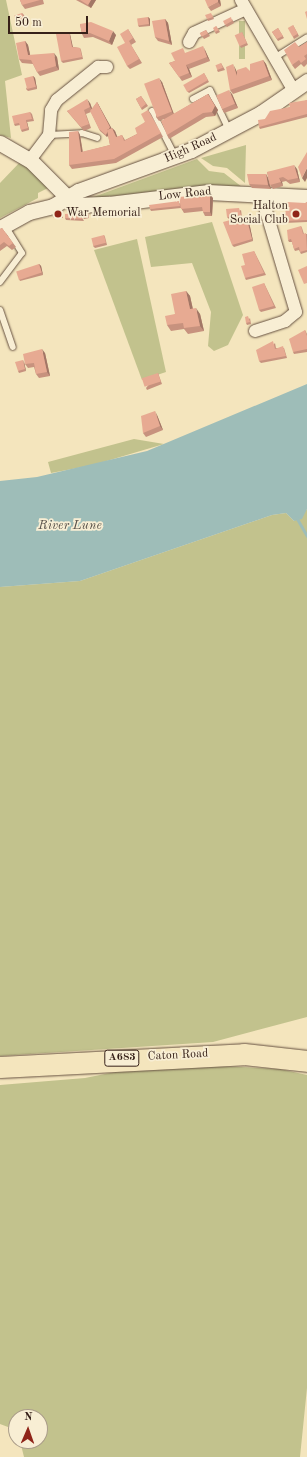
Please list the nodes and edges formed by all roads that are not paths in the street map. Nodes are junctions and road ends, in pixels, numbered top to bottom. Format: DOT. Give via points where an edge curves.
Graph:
graph roads {
  1 [pos="243,4"];
  2 [pos="307,37"];
  3 [pos="189,42"];
  4 [pos="274,58"];
  5 [pos="99,64"];
  6 [pos="307,81"];
  7 [pos="294,91"];
  8 [pos="193,99"];
  9 [pos="152,111"];
  10 [pos="229,132"];
  11 [pos="49,135"];
  12 [pos="97,138"];
  13 [pos="0,143"];
  14 [pos="176,157"];
  15 [pos="30,160"];
  16 [pos="307,195"];
  17 [pos="262,197"];
  18 [pos="65,198"];
  19 [pos="2,226"];
  20 [pos="0,282"];
  21 [pos="0,310"];
  22 [pos="302,311"];
  23 [pos="255,331"];
  24 [pos="13,348"];
  25 [pos="307,1061"];
  26 [pos="0,1068"];
  1 -- 3 [label="street" via="194,33"];
  1 -- 4 [label="street"];
  2 -- 4 [label="lane"];
  4 -- 7 [label="street"];
  5 -- 11 [label="street" via="53,105"];
  6 -- 7 [label="street, High Road"];
  7 -- 10 [label="street, High Road"];
  8 -- 10 [label="lane" via="210,90"];
  9 -- 14 [label="lane"];
  10 -- 14 [label="street, High Road"];
  11 -- 12 [label="lane" via="82,133"];
  11 -- 15 [label="street"];
  13 -- 15 [label="street"];
  14 -- 18 [label="street, High Road"];
  15 -- 18 [label="street"];
  16 -- 17 [label="street, Low Road"];
  17 -- 18 [label="street, Low Road" via="208,192 86,206"];
  17 -- 22 [label="street"];
  18 -- 19 [label="street, High Road"];
  19 -- 20 [label="lane" via="22,253"];
  21 -- 24 [label="lane"];
  22 -- 23 [label="street" via="285,321"];
  25 -- 26 [label="highway, Caton Road / A683" via="244,1054"];
}
